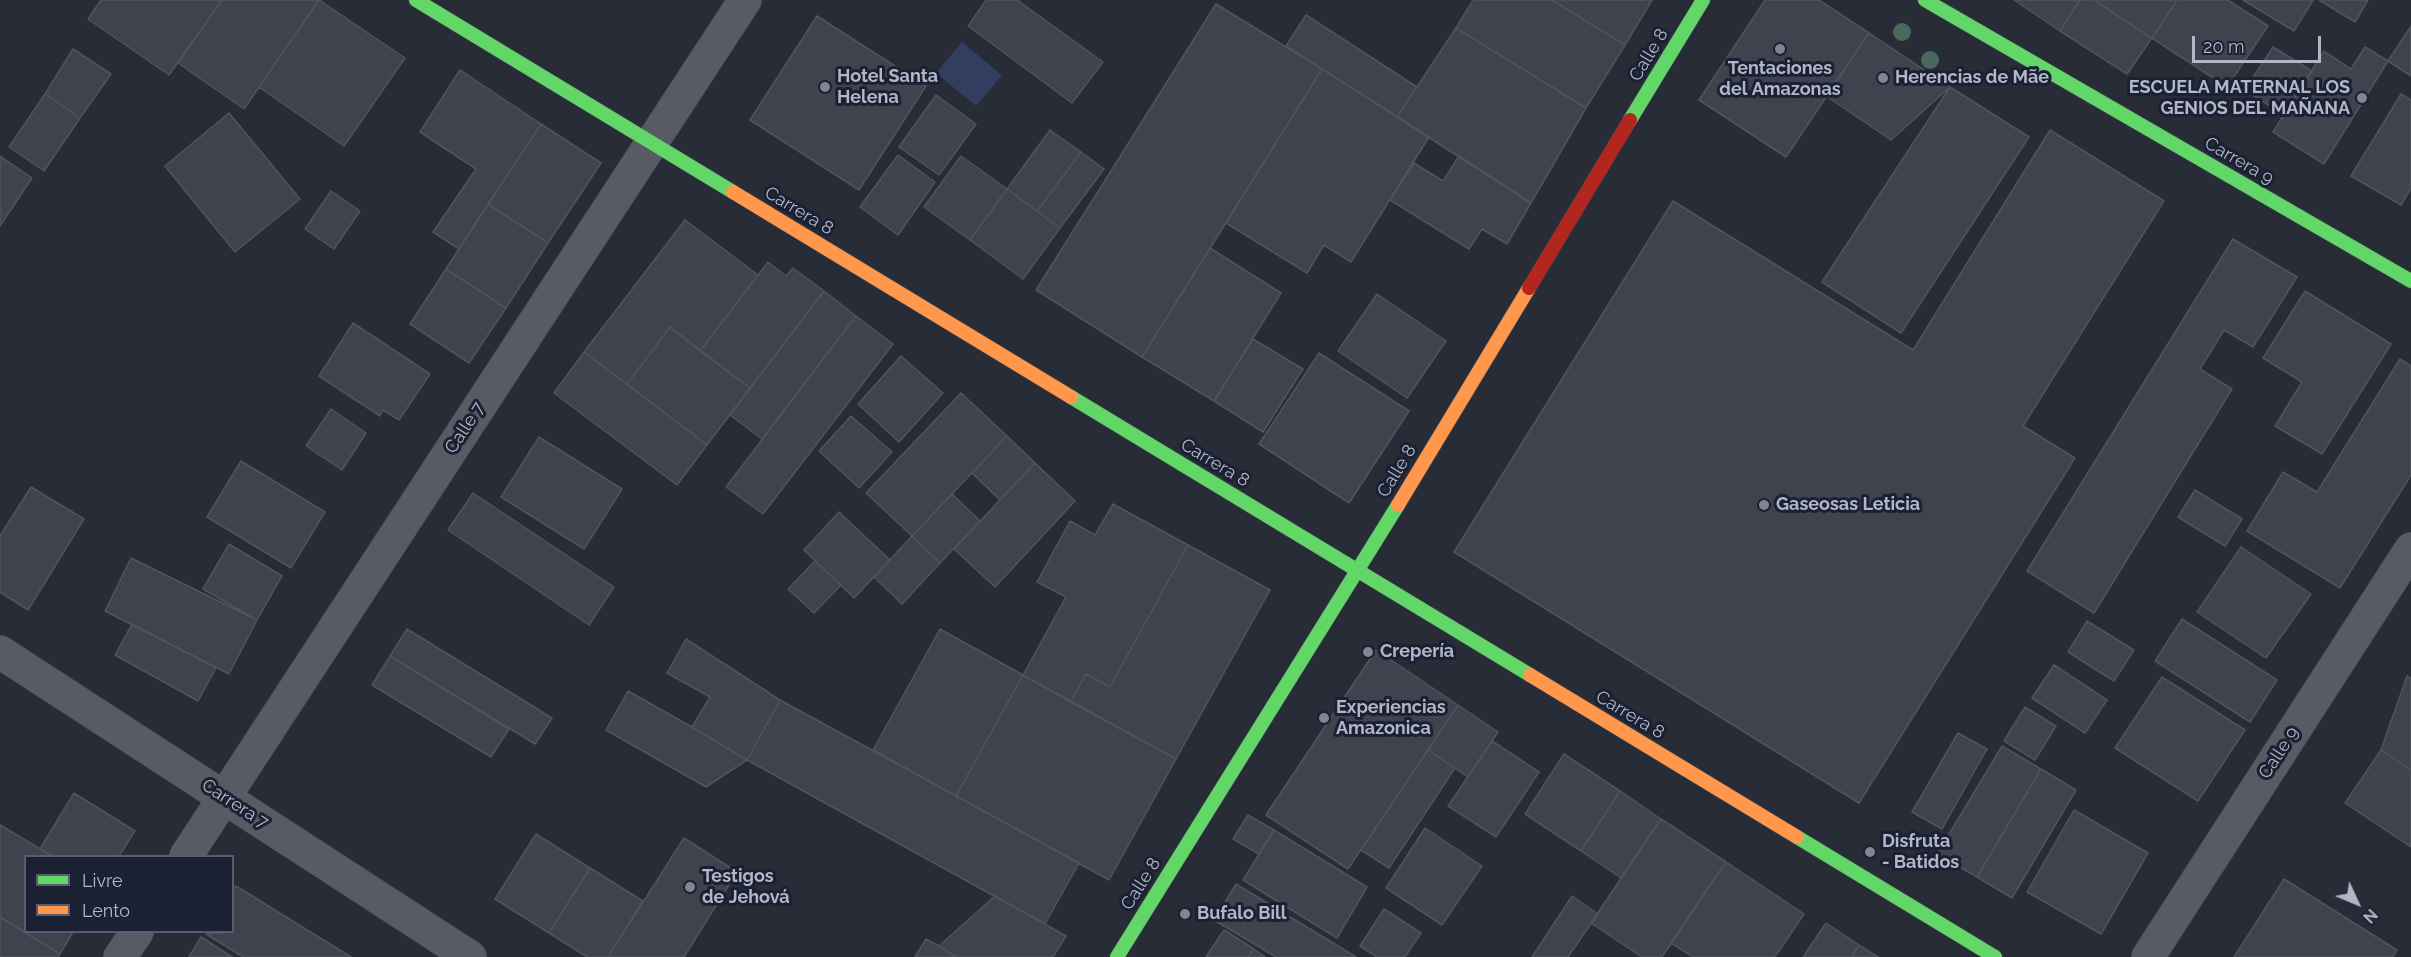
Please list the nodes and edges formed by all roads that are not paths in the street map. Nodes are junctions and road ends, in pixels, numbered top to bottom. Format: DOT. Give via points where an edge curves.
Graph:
graph roads {
  1 [pos="416,0"];
  2 [pos="745,0"];
  3 [pos="1703,0"];
  4 [pos="1925,0"];
  5 [pos="651,143"];
  6 [pos="2411,280"];
  7 [pos="2411,549"];
  8 [pos="1358,571"];
  9 [pos="0,652"];
  10 [pos="225,797"];
  11 [pos="187,855"];
  12 [pos="136,933"];
  13 [pos="120,957"];
  14 [pos="470,957"];
  15 [pos="1117,957"];
  16 [pos="1995,957"];
  17 [pos="2148,957"];
  1 -- 5 [label="street, Carrera 8"];
  2 -- 5 [label="street, Calle 7"];
  3 -- 8 [label="street, Calle 8"];
  4 -- 6 [label="street, Carrera 9"];
  5 -- 8 [label="street, Carrera 8"];
  5 -- 10 [label="street, Calle 7"];
  7 -- 17 [label="street, Calle 9"];
  8 -- 15 [label="street, Calle 8"];
  8 -- 16 [label="street, Carrera 8"];
  9 -- 10 [label="street, Carrera 7"];
  10 -- 11 [label="street, Calle 7"];
  10 -- 14 [label="street, Carrera 7"];
  12 -- 13 [label="street"];
}
